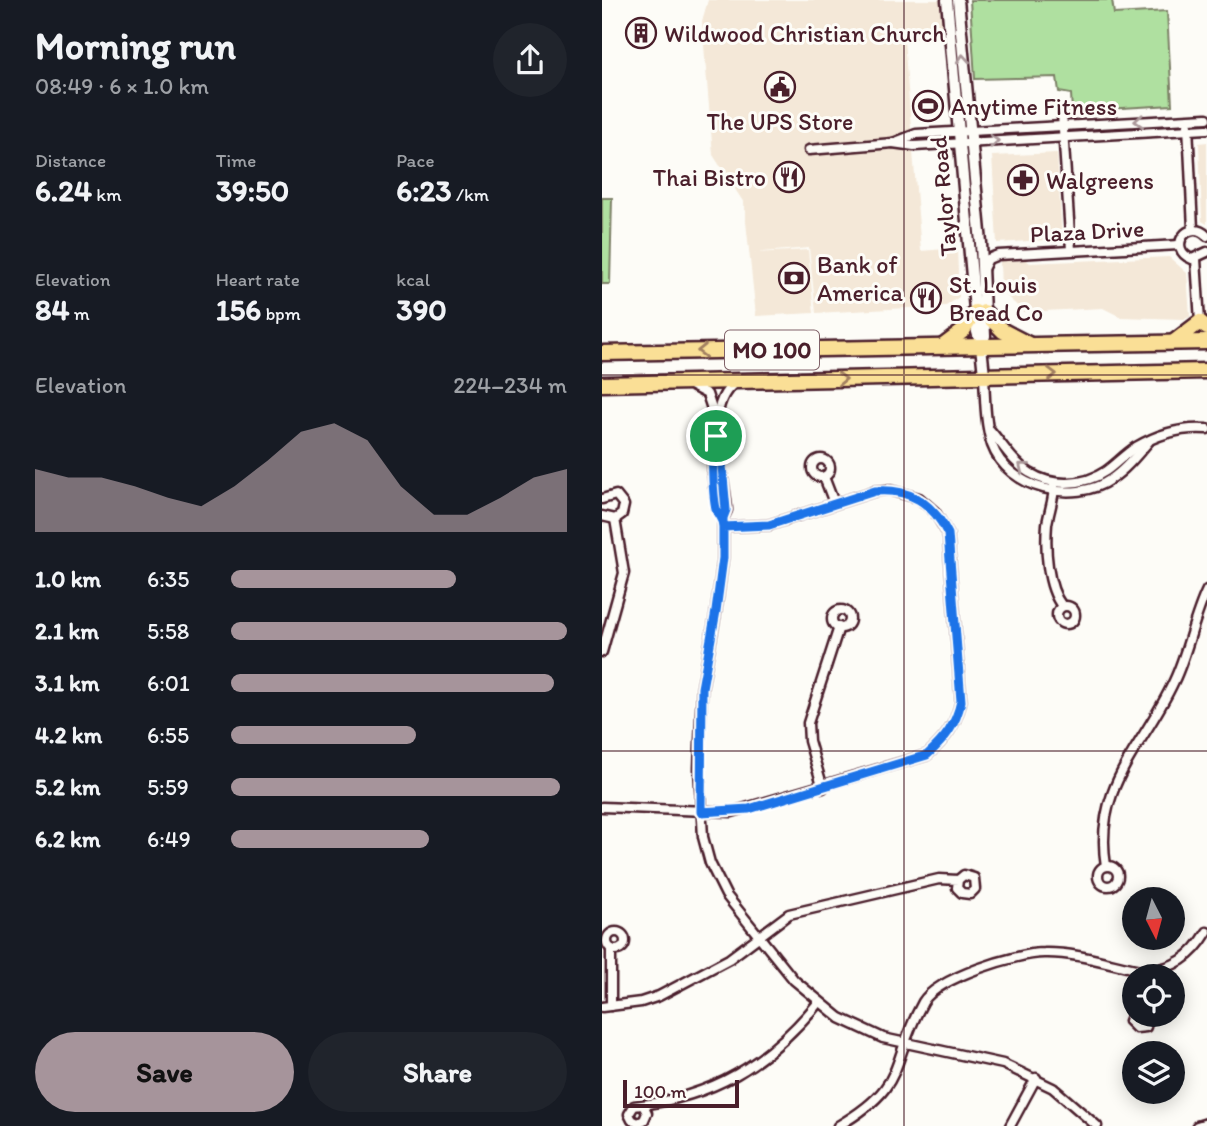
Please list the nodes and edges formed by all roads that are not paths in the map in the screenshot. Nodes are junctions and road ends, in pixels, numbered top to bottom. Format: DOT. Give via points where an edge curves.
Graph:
graph roads {
  1 [pos="947,0"];
  2 [pos="958,0"];
  3 [pos="1062,114"];
  4 [pos="1207,118"];
  5 [pos="1187,119"];
  6 [pos="1063,125"];
  7 [pos="1207,129"];
  8 [pos="1188,130"];
  9 [pos="964,131"];
  10 [pos="1064,136"];
  11 [pos="893,143"];
  12 [pos="965,143"];
  13 [pos="809,150"];
  14 [pos="1193,229"];
  15 [pos="1207,236"];
  16 [pos="981,242"];
  17 [pos="1179,245"];
  18 [pos="1071,250"];
  19 [pos="1207,252"];
  20 [pos="998,255"];
  21 [pos="1196,259"];
  22 [pos="983,270"];
  23 [pos="979,312"];
  24 [pos="1203,325"];
  25 [pos="1173,342"];
  26 [pos="1207,342"];
  27 [pos="1030,345"];
  28 [pos="981,346"];
  29 [pos="942,347"];
  30 [pos="602,353"];
  31 [pos="1207,371"];
  32 [pos="984,375"];
  33 [pos="738,381"];
  34 [pos="685,383"];
  35 [pos="602,384"];
  36 [pos="715,419"];
  37 [pos="1207,429"];
  38 [pos="824,477"];
  39 [pos="1054,486"];
  40 [pos="602,499"];
  41 [pos="834,503"];
  42 [pos="602,516"];
  43 [pos="615,519"];
  44 [pos="723,523"];
  45 [pos="1207,590"];
  46 [pos="1062,607"];
  47 [pos="839,627"];
  48 [pos="602,652"];
  49 [pos="823,788"];
  50 [pos="602,807"];
  51 [pos="701,812"];
  52 [pos="1106,866"];
  53 [pos="958,880"];
  54 [pos="1207,932"];
  55 [pos="757,936"];
  56 [pos="611,949"];
  57 [pos="1174,964"];
  58 [pos="1122,969"];
  59 [pos="818,1003"];
  60 [pos="607,1007"];
  61 [pos="905,1044"];
  62 [pos="1036,1078"];
  63 [pos="644,1107"];
  64 [pos="1207,1123"];
  65 [pos="838,1126"];
  66 [pos="1010,1126"];
  67 [pos="1097,1126"];
  68 [pos="1197,1126"];
  1 -- 9 [label="street, Taylor Road"];
  9 -- 2 [label="street, Taylor Road, one-way"];
  3 -- 6 [label="street"];
  4 -- 5 [label="street"];
  5 -- 6 [label="street, one-way"];
  5 -- 8 [label="street"];
  6 -- 9 [label="street"];
  6 -- 10 [label="street"];
  7 -- 8 [label="street"];
  8 -- 10 [label="street"];
  8 -- 14 [label="street"];
  9 -- 11 [label="street" via="916,134"];
  9 -- 12 [label="street, Taylor Road"];
  12 -- 10 [label="street, one-way"];
  10 -- 18 [label="street"];
  11 -- 12 [label="street"];
  11 -- 13 [label="street"];
  12 -- 16 [label="street, Taylor Road"];
  12 -- 23 [label="street, Taylor Road"];
  14 -- 15 [label="street"];
  14 -- 17 [label="street" via="1184,233"];
  16 -- 20 [label="street"];
  16 -- 22 [label="street, Taylor Road"];
  17 -- 18 [label="street, Plaza Drive"];
  17 -- 21 [label="street" via="1184,256"];
  18 -- 20 [label="street, Plaza Drive"];
  19 -- 21 [label="street"];
  20 -- 22 [label="street" via="988,259"];
  21 -- 24 [label="street"];
  22 -- 23 [label="street, Taylor Road"];
  23 -- 27 [label="highway"];
  23 -- 28 [label="street, Taylor Road"];
  23 -- 29 [label="highway"];
  24 -- 25 [label="highway"];
  25 -- 26 [label="highway, MO 100"];
  25 -- 27 [label="highway, MO 100"];
  27 -- 28 [label="highway, MO 100"];
  28 -- 29 [label="highway, MO 100"];
  28 -- 32 [label="street, Taylor Road"];
  29 -- 30 [label="highway, MO 100, one-way"];
  32 -- 31 [label="highway, MO 100, one-way"];
  33 -- 32 [label="highway, MO 100, one-way"];
  32 -- 39 [label="street, Taylor Road" via="990,429 1020,466"];
  33 -- 34 [label="highway, MO 100"];
  33 -- 36 [label="street" via="723,394"];
  34 -- 35 [label="highway, MO 100"];
  34 -- 36 [label="street" via="707,394"];
  36 -- 44 [label="street" via="714,481"];
  37 -- 39 [label="street" via="1178,429 1149,441 1094,477"];
  38 -- 41 [label="street"];
  39 -- 46 [label="street" via="1047,525 1051,579"];
  40 -- 43 [label="street" via="612,494 622,501 622,514"];
  41 -- 44 [label="street" via="769,525"];
  41 -- 49 [label="street" via="889,490 919,498 941,520 948,534 961,701 946,738 927,755"];
  42 -- 43 [label="street"];
  43 -- 48 [label="street" via="624,573"];
  44 -- 51 [label="street" via="718,598 702,688"];
  45 -- 52 [label="street" via="1175,680 1109,794 1104,822"];
  47 -- 49 [label="street" via="808,723"];
  49 -- 51 [label="street" via="749,809"];
  50 -- 51 [label="street"];
  51 -- 55 [label="street" via="710,863 726,895"];
  53 -- 55 [label="street" via="939,879 803,909"];
  54 -- 57 [label="street" via="1184,960"];
  55 -- 59 [label="street"];
  55 -- 60 [label="street" via="729,959 659,996"];
  56 -- 60 [label="street"];
  58 -- 61 [label="street" via="1043,953 975,970 944,981 929,995"];
  59 -- 61 [label="street" via="850,1024"];
  59 -- 63 [label="street" via="790,1037 758,1062 721,1083"];
  61 -- 62 [label="street" via="1003,1063"];
  61 -- 65 [label="street" via="897,1072 884,1093"];
  62 -- 66 [label="street"];
  62 -- 67 [label="street"];
  64 -- 68 [label="street"];
}
